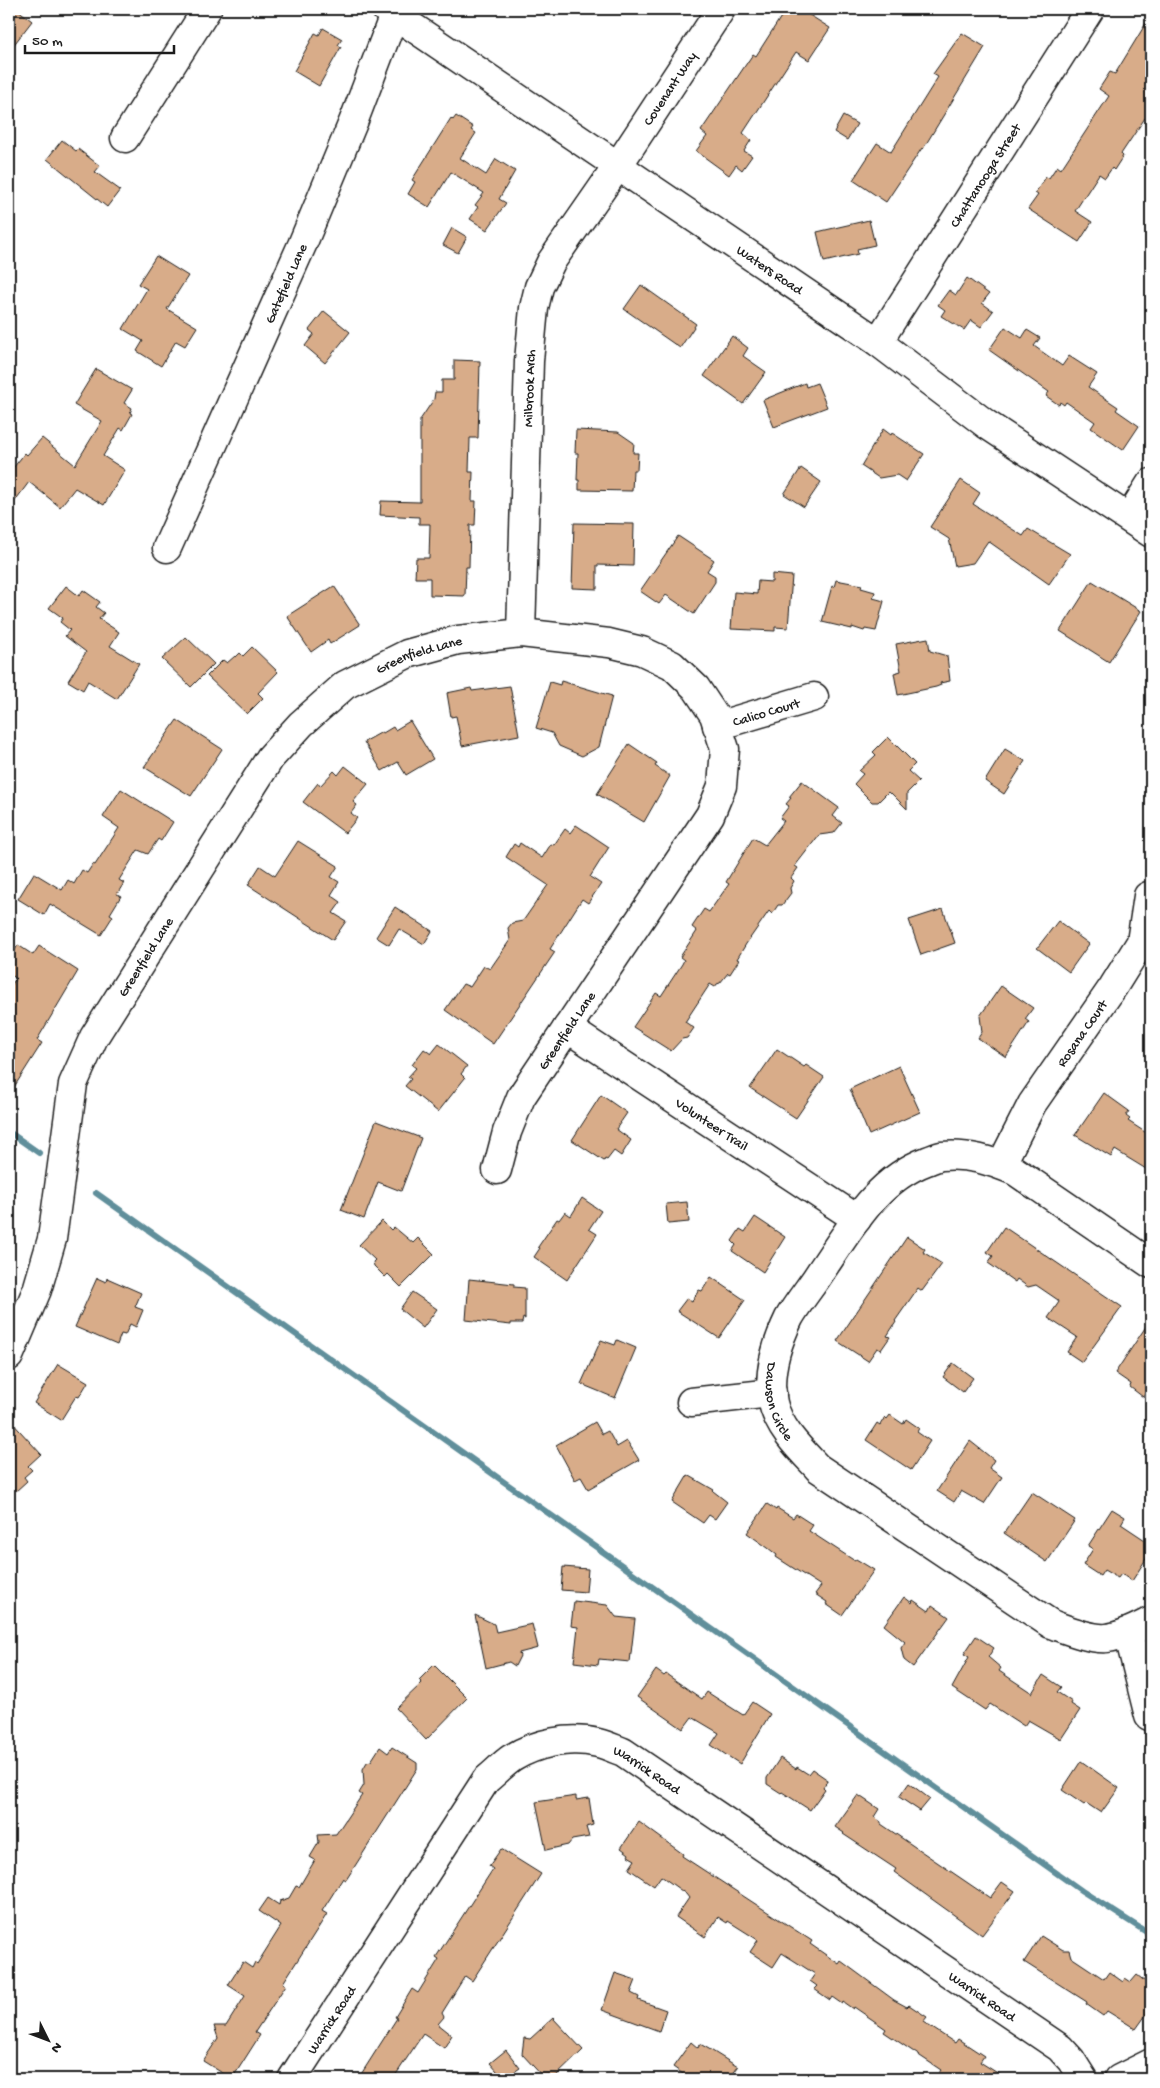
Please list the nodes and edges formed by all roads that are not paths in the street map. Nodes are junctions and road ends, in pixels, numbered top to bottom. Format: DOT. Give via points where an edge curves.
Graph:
graph roads {
  1 [pos="207,9"];
  2 [pos="721,9"];
  3 [pos="1090,9"];
  4 [pos="390,12"];
  5 [pos="125,138"];
  6 [pos="617,167"];
  7 [pos="878,342"];
  8 [pos="1151,483"];
  9 [pos="1129,518"];
  10 [pos="1151,532"];
  11 [pos="167,548"];
  12 [pos="521,633"];
  13 [pos="814,697"];
  14 [pos="718,726"];
  15 [pos="1148,896"];
  16 [pos="567,1028"];
  17 [pos="1001,1165"];
  18 [pos="497,1170"];
  19 [pos="857,1220"];
  20 [pos="1151,1264"];
  21 [pos="9,1356"];
  22 [pos="772,1393"];
  23 [pos="690,1402"];
  24 [pos="1140,1626"];
  25 [pos="1149,1716"];
  26 [pos="1151,2063"];
  27 [pos="292,2079"];
  28 [pos="1083,2079"];
  29 [pos="1119,2079"];
  1 -- 5 [label="street"];
  2 -- 6 [label="street, Covenant Way"];
  3 -- 7 [label="street, Chattanooga Street"];
  4 -- 6 [label="street, Waters Road"];
  4 -- 11 [label="street, Gatefield Lane" via="354,120 302,245"];
  6 -- 7 [label="street, Waters Road"];
  6 -- 12 [label="street, Milbrook Arch" via="551,262 539,287 534,308 529,361"];
  7 -- 9 [label="street, Waters Road" via="986,424"];
  8 -- 9 [label="street"];
  9 -- 10 [label="street, Waters Road"];
  12 -- 14 [label="street, Greenfield Lane" via="609,643 642,651 672,665 696,688"];
  12 -- 21 [label="street, Greenfield Lane" via="458,640 407,654 345,686 301,724 270,758 94,1037 74,1084 52,1239 38,1290"];
  13 -- 14 [label="street, Calico Court"];
  14 -- 16 [label="street, Greenfield Lane" via="725,749 722,786 710,815"];
  15 -- 17 [label="street, Rosana Court" via="1141,942 1032,1104"];
  16 -- 18 [label="street, Greenfield Lane" via="521,1097"];
  16 -- 19 [label="street, Volunteer Trail"];
  17 -- 19 [label="street, Dawson Circle" via="968,1156 940,1156 913,1166 869,1202"];
  17 -- 20 [label="street, Dawson Circle" via="1015,1171"];
  19 -- 22 [label="street, Dawson Circle" via="790,1318 778,1347 771,1377"];
  22 -- 23 [label="street"];
  22 -- 24 [label="street, Dawson Circle" via="773,1404 788,1436 818,1468 1051,1624 1080,1634 1106,1638"];
  24 -- 25 [label="street"];
  26 -- 29 [label="street"];
  27 -- 28 [label="street, Warrick Road" via="486,1780 512,1758 558,1741 598,1743 623,1752 1060,2048"];
}
